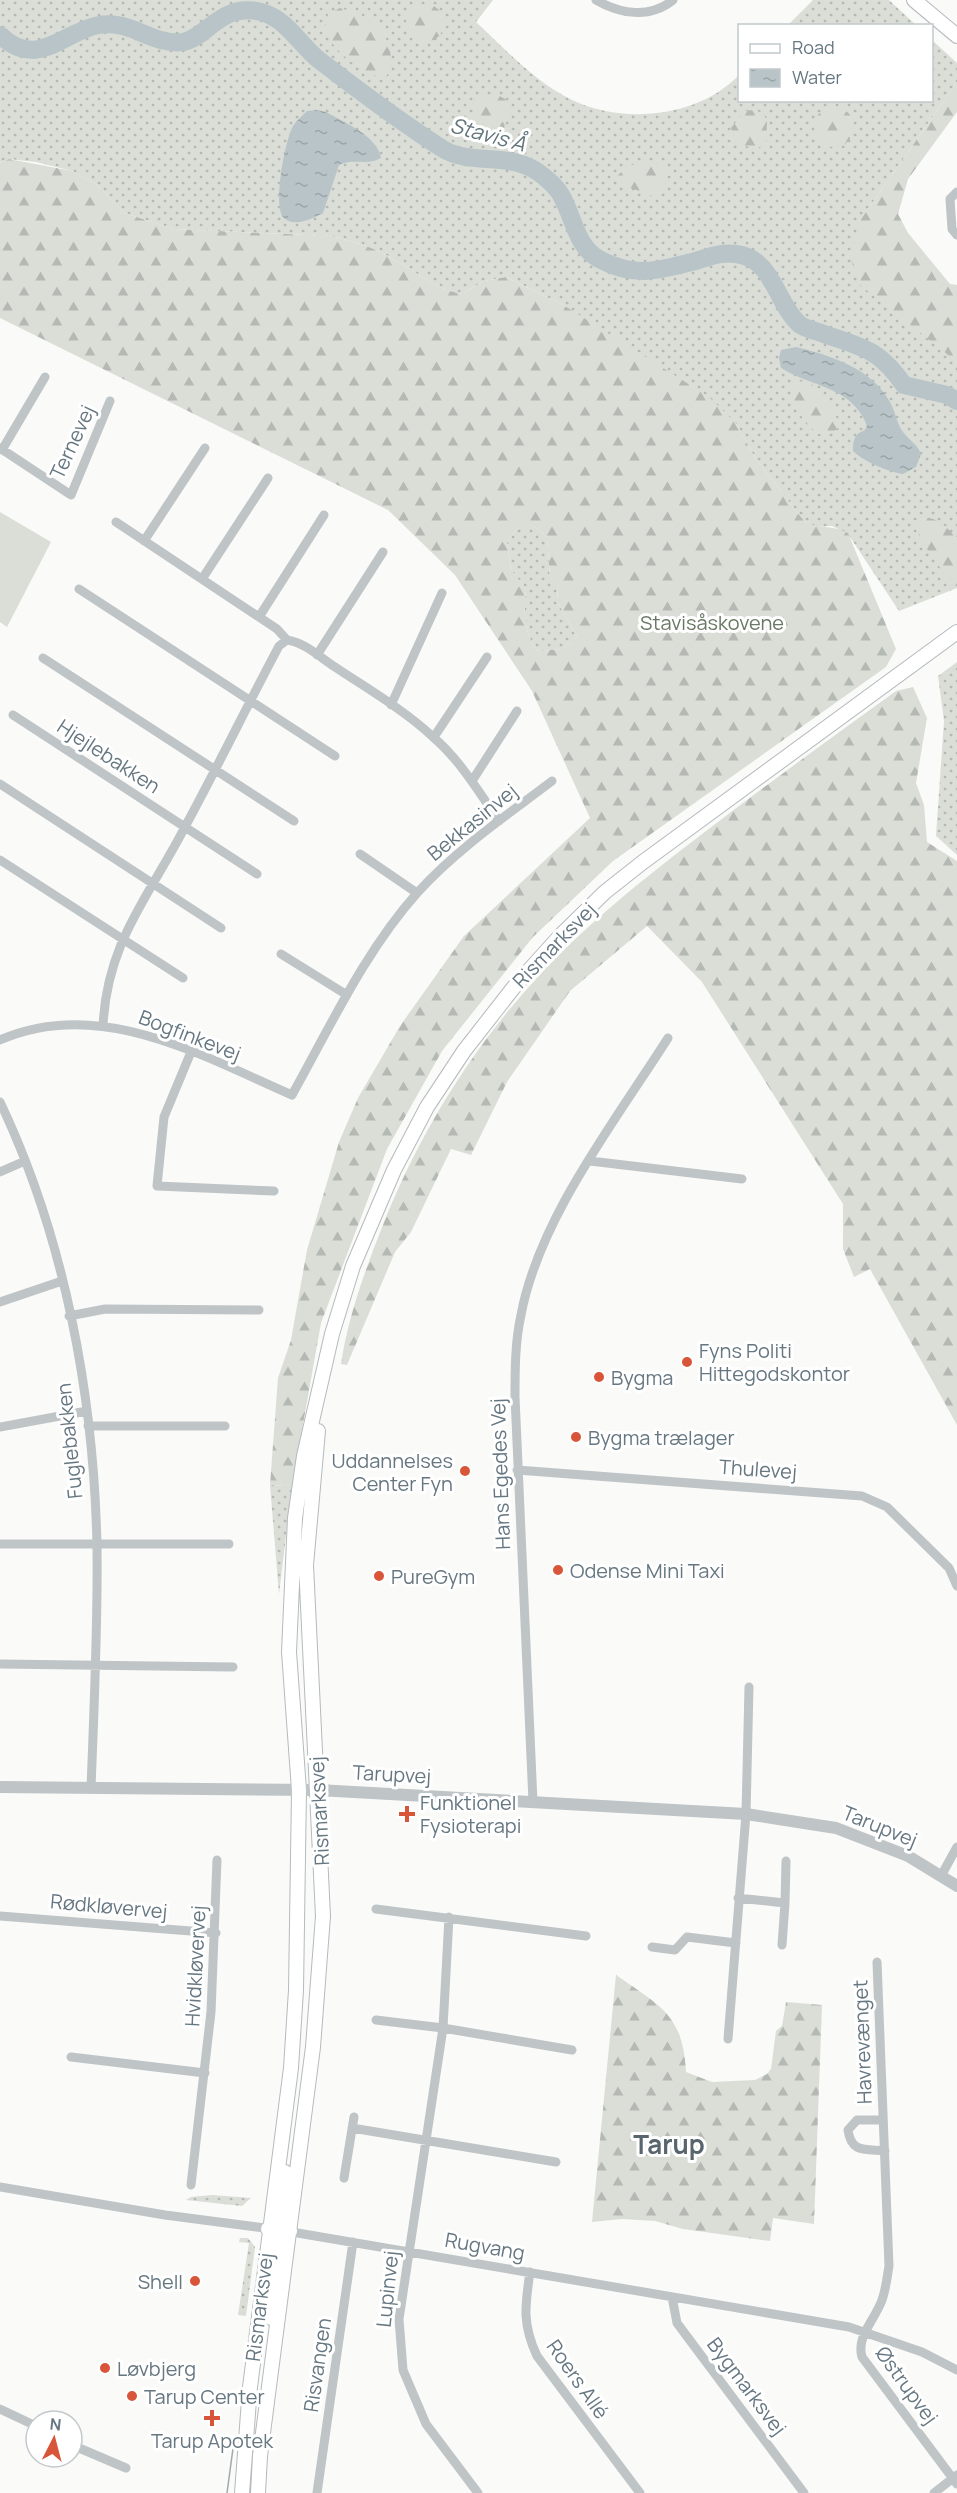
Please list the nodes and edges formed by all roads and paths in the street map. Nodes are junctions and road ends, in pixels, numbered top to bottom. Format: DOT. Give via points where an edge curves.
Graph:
graph roads {
  1 [pos="596,0"];
  2 [pos="673,0"];
  3 [pos="914,0"];
  4 [pos="957,36"];
  5 [pos="957,192"];
  6 [pos="957,235"];
  7 [pos="45,377"];
  8 [pos="111,401"];
  9 [pos="205,448"];
  10 [pos="1,449"];
  11 [pos="267,478"];
  12 [pos="324,515"];
  13 [pos="116,522"];
  14 [pos="144,541"];
  15 [pos="383,552"];
  16 [pos="202,579"];
  17 [pos="79,589"];
  18 [pos="442,593"];
  19 [pos="259,617"];
  20 [pos="957,632"];
  21 [pos="287,640"];
  22 [pos="317,655"];
  23 [pos="487,657"];
  24 [pos="43,658"];
  25 [pos="250,701"];
  26 [pos="391,705"];
  27 [pos="517,711"];
  28 [pos="13,715"];
  29 [pos="434,737"];
  30 [pos="335,756"];
  31 [pos="215,770"];
  32 [pos="472,781"];
  33 [pos="552,781"];
  34 [pos="0,784"];
  35 [pos="294,821"];
  36 [pos="499,821"];
  37 [pos="185,827"];
  38 [pos="360,854"];
  39 [pos="0,860"];
  40 [pos="257,874"];
  41 [pos="153,884"];
  42 [pos="417,893"];
  43 [pos="221,928"];
  44 [pos="122,938"];
  45 [pos="281,954"];
  46 [pos="183,978"];
  47 [pos="347,995"];
  48 [pos="103,1026"];
  49 [pos="668,1038"];
  50 [pos="0,1040"];
  51 [pos="191,1052"];
  52 [pos="292,1095"];
  53 [pos="1,1109"];
  54 [pos="25,1161"];
  55 [pos="590,1161"];
  56 [pos="0,1172"];
  57 [pos="742,1179"];
  58 [pos="273,1191"];
  59 [pos="62,1281"];
  60 [pos="0,1302"];
  61 [pos="259,1310"];
  62 [pos="69,1316"];
  63 [pos="321,1390"];
  64 [pos="87,1411"];
  65 [pos="88,1426"];
  66 [pos="225,1426"];
  67 [pos="0,1427"];
  68 [pos="518,1470"];
  69 [pos="0,1544"];
  70 [pos="228,1544"];
  71 [pos="97,1545"];
  72 [pos="957,1586"];
  73 [pos="0,1664"];
  74 [pos="95,1667"];
  75 [pos="233,1667"];
  76 [pos="749,1687"];
  77 [pos="0,1787"];
  78 [pos="92,1788"];
  79 [pos="299,1790"];
  80 [pos="318,1790"];
  81 [pos="533,1802"];
  82 [pos="746,1814"];
  83 [pos="957,1847"];
  84 [pos="218,1860"];
  85 [pos="786,1861"];
  86 [pos="941,1876"];
  87 [pos="957,1886"];
  88 [pos="738,1898"];
  89 [pos="785,1903"];
  90 [pos="376,1909"];
  91 [pos="0,1916"];
  92 [pos="449,1917"];
  93 [pos="216,1933"];
  94 [pos="586,1936"];
  95 [pos="735,1943"];
  96 [pos="782,1945"];
  97 [pos="652,1947"];
  98 [pos="877,1962"];
  99 [pos="376,2020"];
  100 [pos="443,2028"];
  101 [pos="728,2039"];
  102 [pos="572,2050"];
  103 [pos="71,2057"];
  104 [pos="205,2073"];
  105 [pos="354,2117"];
  106 [pos="883,2120"];
  107 [pos="284,2128"];
  108 [pos="352,2128"];
  109 [pos="428,2140"];
  110 [pos="885,2151"];
  111 [pos="556,2162"];
  112 [pos="344,2178"];
  113 [pos="191,2185"];
  114 [pos="0,2187"];
  115 [pos="268,2229"];
  116 [pos="290,2231"];
  117 [pos="353,2242"];
  118 [pos="409,2251"];
  119 [pos="530,2272"];
  120 [pos="672,2297"];
  121 [pos="864,2332"];
  122 [pos="273,2364"];
  123 [pos="957,2370"];
  124 [pos="0,2409"];
  125 [pos="24,2420"];
  126 [pos="84,2450"];
  127 [pos="126,2468"];
  128 [pos="956,2479"];
  129 [pos="242,2493"];
  130 [pos="258,2493"];
  131 [pos="317,2493"];
  132 [pos="478,2493"];
  133 [pos="640,2493"];
  134 [pos="804,2493"];
  135 [pos="934,2493"];
  1 -- 2 [label="street" via="621,12 636,13"];
  3 -- 4 [label="main road"];
  5 -- 6 [label="street" via="950,199 952,229"];
  7 -- 10 [label="street, Ternevej"];
  8 -- 10 [label="street, Ternevej" via="71,495"];
  9 -- 14 [label="street"];
  11 -- 16 [label="street"];
  12 -- 19 [label="street"];
  13 -- 14 [label="street"];
  14 -- 16 [label="street"];
  15 -- 22 [label="street"];
  16 -- 19 [label="street"];
  17 -- 25 [label="street"];
  18 -- 26 [label="street"];
  19 -- 21 [label="street"];
  20 -- 63 [label="main road, Rismarksvej" via="605,892 514,987 433,1098 394,1170 353,1266 332,1334"];
  21 -- 22 [label="street"];
  21 -- 25 [label="street" via="279,646"];
  22 -- 26 [label="street"];
  23 -- 29 [label="street"];
  24 -- 31 [label="street"];
  25 -- 30 [label="street"];
  25 -- 31 [label="street"];
  26 -- 29 [label="street"];
  27 -- 32 [label="street"];
  28 -- 37 [label="street, Hjejlebakken"];
  29 -- 32 [label="street"];
  31 -- 35 [label="street"];
  31 -- 37 [label="street"];
  32 -- 36 [label="street"];
  33 -- 36 [label="street, Bekkasinvej"];
  34 -- 41 [label="street"];
  36 -- 42 [label="street, Bekkasinvej"];
  37 -- 40 [label="street, Hjejlebakken"];
  37 -- 41 [label="street"];
  38 -- 42 [label="street"];
  39 -- 44 [label="street"];
  41 -- 43 [label="street"];
  41 -- 44 [label="street"];
  42 -- 47 [label="street, Bekkasinvej"];
  44 -- 46 [label="street"];
  44 -- 48 [label="street" via="104,1002"];
  45 -- 47 [label="street"];
  47 -- 52 [label="street, Bekkasinvej"];
  48 -- 50 [label="street, Bogfinkevej" via="72,1024 33,1029"];
  48 -- 51 [label="street, Bogfinkevej" via="133,1030"];
  49 -- 55 [label="street, Hans Egedes Vej"];
  51 -- 52 [label="street, Bogfinkevej"];
  51 -- 58 [label="street" via="164,1117 158,1186"];
  53 -- 54 [label="street, Fuglebakken"];
  54 -- 56 [label="street"];
  54 -- 59 [label="street, Fuglebakken"];
  55 -- 57 [label="street"];
  55 -- 68 [label="street, Hans Egedes Vej" via="555,1216 520,1315 515,1364"];
  59 -- 60 [label="street"];
  59 -- 62 [label="street, Fuglebakken"];
  61 -- 62 [label="street" via="105,1309"];
  62 -- 64 [label="street, Fuglebakken"];
  63 -- 79 [label="main road, Rismarksvej" via="304,1456 295,1518 289,1652"];
  63 -- 80 [label="main road, Rismarksvej" via="306,1565"];
  64 -- 65 [label="street, Fuglebakken"];
  64 -- 67 [label="street"];
  65 -- 66 [label="street"];
  65 -- 71 [label="street, Fuglebakken"];
  68 -- 72 [label="street, Thulevej" via="862,1496 886,1508 949,1568"];
  68 -- 81 [label="street, Hans Egedes Vej"];
  69 -- 71 [label="street"];
  70 -- 71 [label="street"];
  71 -- 74 [label="street, Fuglebakken"];
  73 -- 74 [label="street"];
  74 -- 75 [label="street"];
  74 -- 78 [label="street, Fuglebakken"];
  76 -- 82 [label="street"];
  77 -- 78 [label="street, Tarupvej"];
  78 -- 79 [label="street, Tarupvej"];
  79 -- 80 [label="street, Tarupvej"];
  79 -- 107 [label="main road, Rismarksvej" via="296,1990"];
  80 -- 81 [label="street, Tarupvej"];
  80 -- 116 [label="main road, Rismarksvej" via="323,1916 313,2047"];
  81 -- 82 [label="street, Tarupvej"];
  82 -- 86 [label="street, Tarupvej" via="836,1828 908,1856"];
  82 -- 88 [label="street"];
  83 -- 86 [label="street"];
  84 -- 93 [label="street, Hvidkløvervej"];
  85 -- 89 [label="street"];
  86 -- 87 [label="street, Tarupvej"];
  88 -- 89 [label="street"];
  88 -- 95 [label="street"];
  89 -- 96 [label="street"];
  90 -- 92 [label="street"];
  91 -- 93 [label="street, Rødkløvervej"];
  92 -- 94 [label="street"];
  92 -- 100 [label="street, Lupinvej"];
  93 -- 104 [label="street, Hvidkløvervej"];
  95 -- 97 [label="street" via="687,1937 675,1950"];
  95 -- 101 [label="street"];
  98 -- 106 [label="street, Havrevænget"];
  99 -- 100 [label="street"];
  100 -- 102 [label="street"];
  100 -- 109 [label="street, Lupinvej"];
  103 -- 104 [label="street"];
  104 -- 113 [label="street, Hvidkløvervej"];
  105 -- 108 [label="street"];
  106 -- 110 [label="street, Havrevænget"];
  106 -- 110 [label="street, Havrevænget" via="857,2120 848,2130 849,2141 857,2148"];
  107 -- 115 [label="main road, Rismarksvej"];
  107 -- 116 [label="main road, Rismarksvej" via="287,2157 281,2222"];
  108 -- 109 [label="street"];
  108 -- 112 [label="street"];
  109 -- 111 [label="street"];
  109 -- 118 [label="street, Lupinvej"];
  110 -- 121 [label="street, Havrevænget" via="889,2266 884,2297 874,2321"];
  114 -- 115 [label="street, Rugvang"];
  115 -- 116 [label="street, Rugvang"];
  115 -- 122 [label="main road, Rismarksvej" via="277,2238 271,2317"];
  115 -- 129 [label="main road, Rismarksvej"];
  116 -- 117 [label="street, Rugvang"];
  116 -- 122 [label="main road, Rismarksvej"];
  117 -- 118 [label="street, Rugvang"];
  117 -- 131 [label="street, Risvangen"];
  118 -- 119 [label="street, Rugvang"];
  118 -- 132 [label="street, Lupinvej" via="399,2319 403,2370 426,2424"];
  119 -- 120 [label="street, Rugvang"];
  119 -- 133 [label="street, Roers Allé" via="524,2314 537,2356"];
  120 -- 121 [label="street, Rugvang"];
  120 -- 134 [label="street, Bygmarksvej" via="676,2323"];
  121 -- 123 [label="street, Rugvang" via="922,2352"];
  121 -- 128 [label="street, Østrupvej" via="862,2357"];
  122 -- 130 [label="main road, Rismarksvej"];
  124 -- 125 [label="street"];
  126 -- 127 [label="street"];
  128 -- 135 [label="street"];
}
